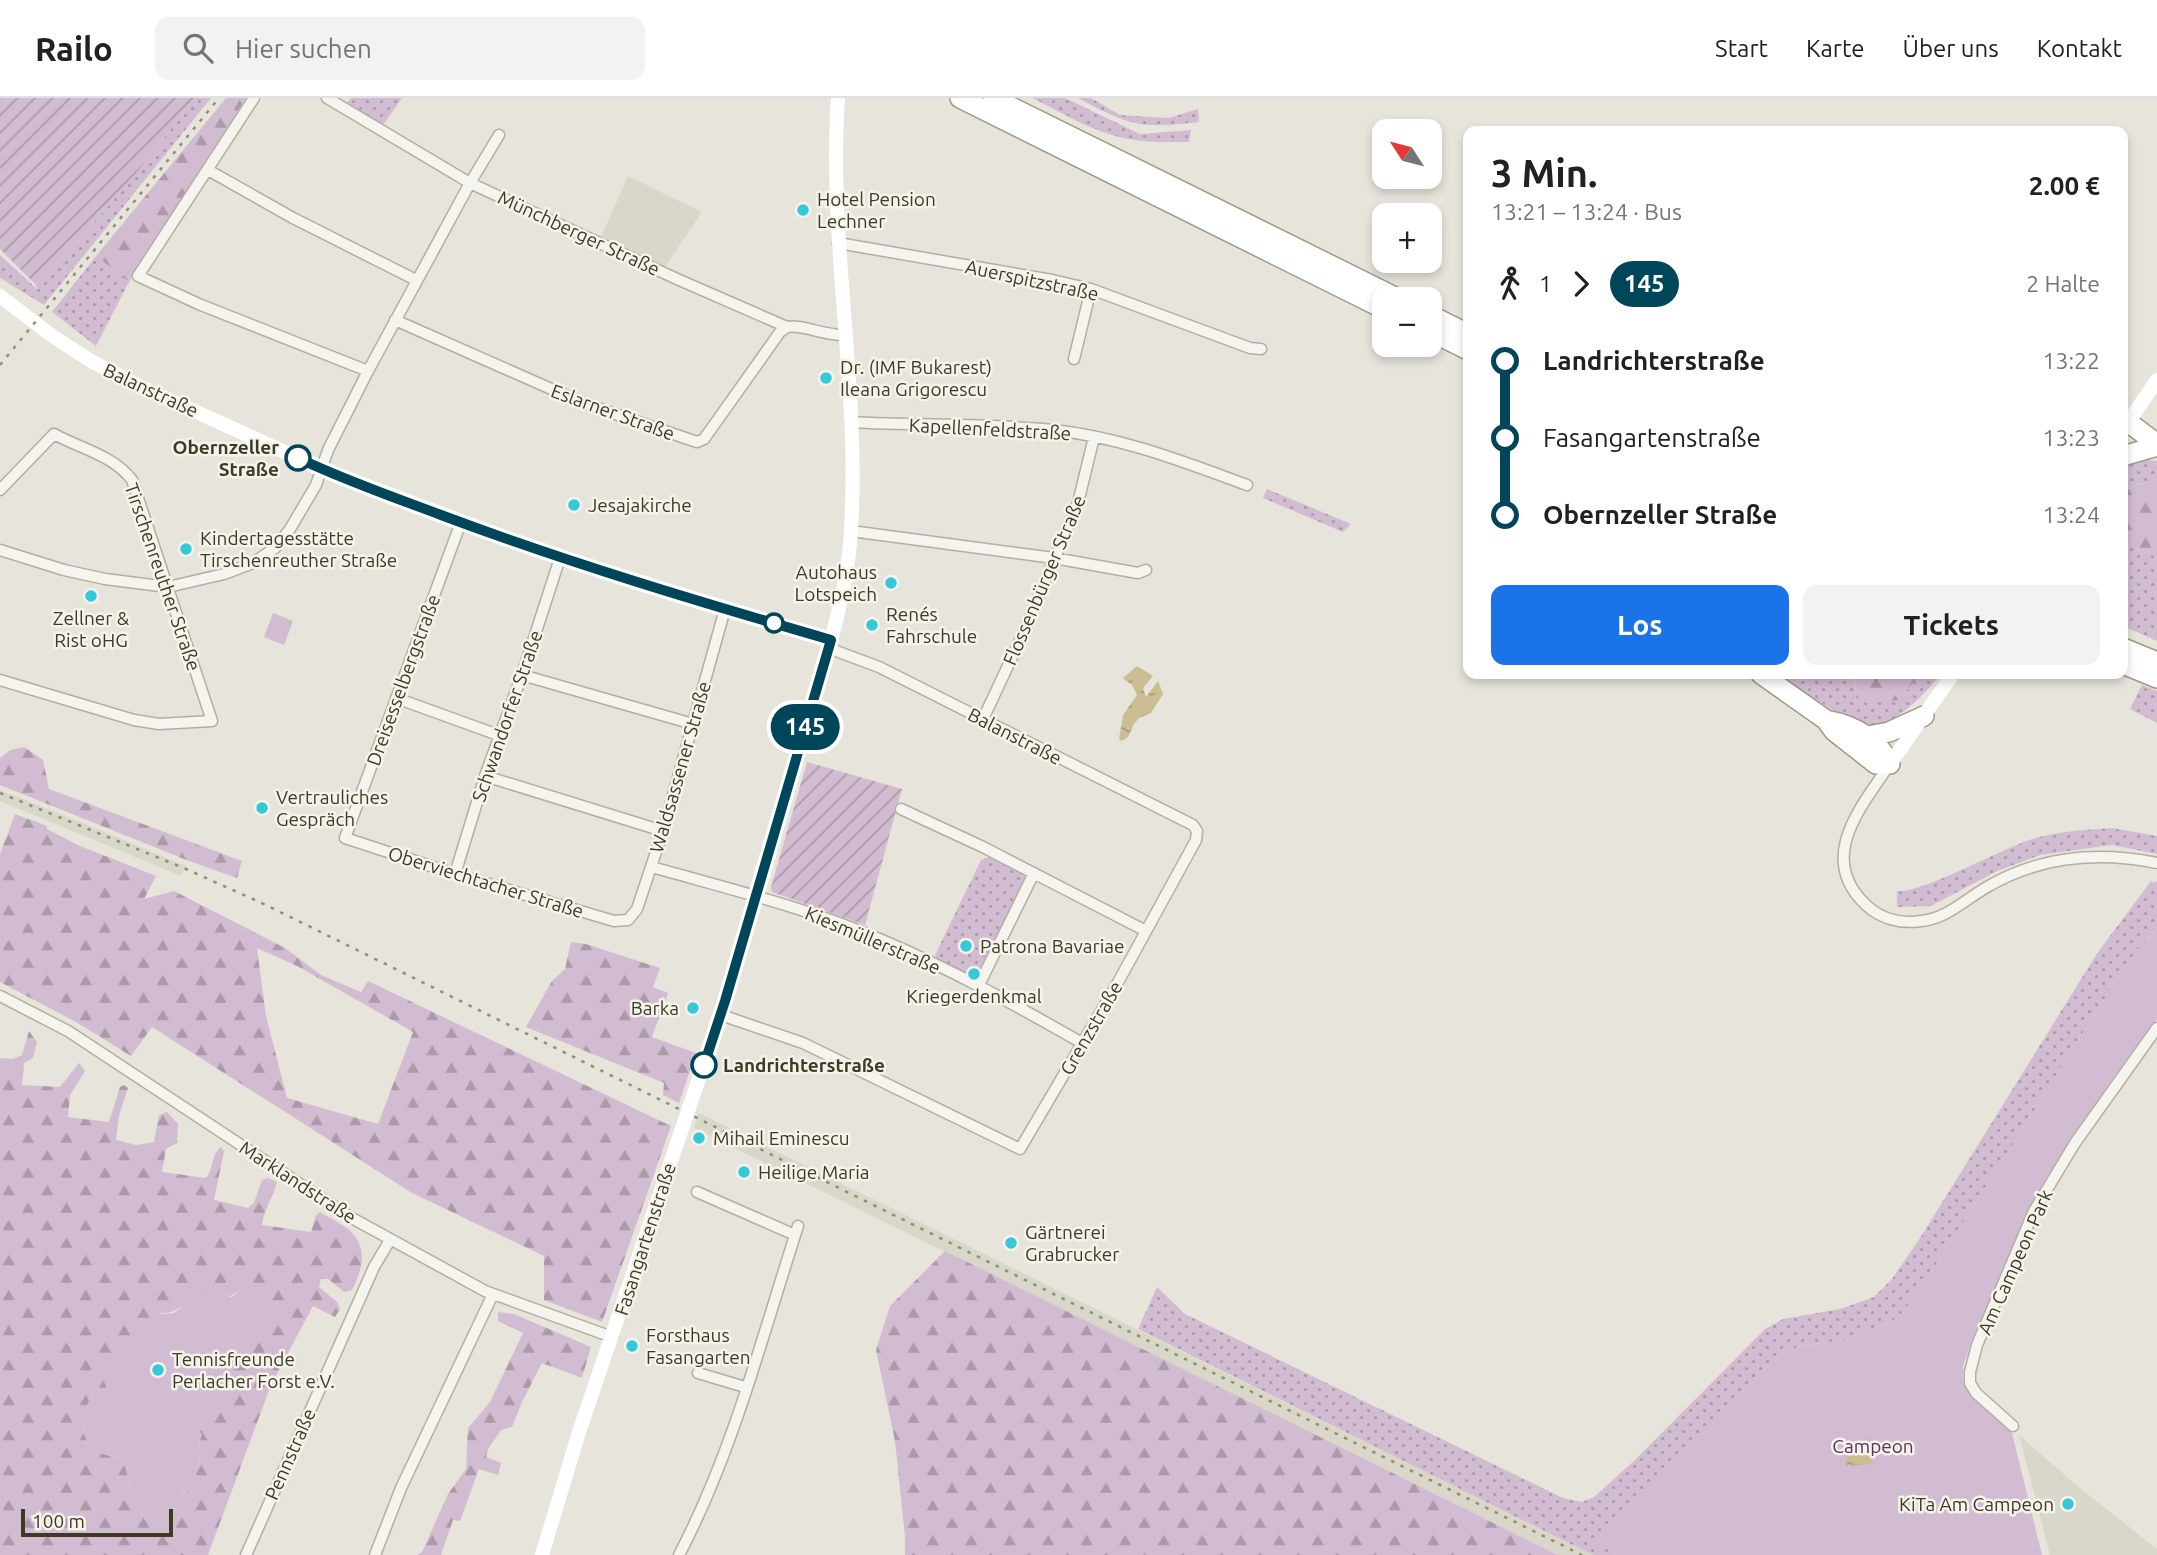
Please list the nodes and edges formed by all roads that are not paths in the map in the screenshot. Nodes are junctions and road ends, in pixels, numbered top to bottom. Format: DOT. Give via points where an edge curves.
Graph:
graph roads {
  1 [pos="254,98"];
  2 [pos="327,98"];
  3 [pos="838,98"];
  4 [pos="960,98"];
  5 [pos="993,98"];
  6 [pos="499,135"];
  7 [pos="208,170"];
  8 [pos="470,183"];
  9 [pos="838,243"];
  10 [pos="416,280"];
  11 [pos="1375,287"];
  12 [pos="1091,289"];
  13 [pos="0,296"];
  14 [pos="1372,303"];
  15 [pos="395,320"];
  16 [pos="1442,321"];
  17 [pos="787,327"];
  18 [pos="1463,332"];
  19 [pos="845,335"];
  20 [pos="1442,337"];
  21 [pos="1463,348"];
  22 [pos="1261,349"];
  23 [pos="1074,359"];
  24 [pos="368,371"];
  25 [pos="2157,380"];
  26 [pos="851,422"];
  27 [pos="2128,422"];
  28 [pos="2128,428"];
  29 [pos="1094,436"];
  30 [pos="2157,445"];
  31 [pos="2128,454"];
  32 [pos="322,469"];
  33 [pos="1247,485"];
  34 [pos="0,490"];
  35 [pos="460,522"];
  36 [pos="851,531"];
  37 [pos="0,550"];
  38 [pos="560,558"];
  39 [pos="1054,558"];
  40 [pos="1146,570"];
  41 [pos="168,587"];
  42 [pos="725,609"];
  43 [pos="2128,643"];
  44 [pos="830,644"];
  45 [pos="2128,650"];
  46 [pos="2157,652"];
  47 [pos="2157,662"];
  48 [pos="2128,666"];
  49 [pos="522,675"];
  50 [pos="2157,678"];
  51 [pos="1768,679"];
  52 [pos="1950,679"];
  53 [pos="0,680"];
  54 [pos="396,698"];
  55 [pos="1924,716"];
  56 [pos="983,719"];
  57 [pos="1826,720"];
  58 [pos="693,724"];
  59 [pos="500,736"];
  60 [pos="1868,736"];
  61 [pos="1890,764"];
  62 [pos="485,776"];
  63 [pos="901,809"];
  64 [pos="663,831"];
  65 [pos="1197,831"];
  66 [pos="345,838"];
  67 [pos="2157,863"];
  68 [pos="652,867"];
  69 [pos="1034,873"];
  70 [pos="455,874"];
  71 [pos="756,896"];
  72 [pos="628,920"];
  73 [pos="1146,931"];
  74 [pos="979,985"];
  75 [pos="0,996"];
  76 [pos="721,1015"];
  77 [pos="2157,1028"];
  78 [pos="1082,1043"];
  79 [pos="697,1192"];
  80 [pos="390,1240"];
  81 [pos="493,1294"];
  82 [pos="612,1337"];
  83 [pos="698,1373"];
  84 [pos="746,1387"];
  85 [pos="2013,1426"];
  86 [pos="246,1555"];
  87 [pos="375,1555"];
  88 [pos="542,1555"];
  89 [pos="679,1555"];
  1 -- 7 [label="street"];
  2 -- 8 [label="street, Münchberger Straße"];
  3 -- 9 [label="street, Fasangartenstraße"];
  4 -- 14 [label="highway"];
  5 -- 11 [label="highway"];
  6 -- 8 [label="street"];
  7 -- 10 [label="street"];
  7 -- 24 [label="street" via="138,276"];
  8 -- 10 [label="street"];
  8 -- 17 [label="street, Münchberger Straße"];
  9 -- 12 [label="street, Auerspitzstraße"];
  9 -- 19 [label="street, Fasangartenstraße"];
  10 -- 15 [label="street"];
  12 -- 22 [label="street, Auerspitzstraße"];
  12 -- 23 [label="street"];
  13 -- 32 [label="street, Balanstraße" via="95,363"];
  15 -- 17 [label="street, Eslarner Straße" via="583,403 697,442 704,439"];
  15 -- 24 [label="street"];
  16 -- 18 [label="highway"];
  17 -- 19 [label="street, Münchberger Straße"];
  19 -- 26 [label="street, Fasangartenstraße"];
  20 -- 21 [label="highway"];
  24 -- 32 [label="street"];
  25 -- 27 [label="street"];
  26 -- 29 [label="street, Kapellenfeldstraße" via="1054,430"];
  26 -- 36 [label="street, Fasangartenstraße"];
  28 -- 30 [label="highway"];
  29 -- 33 [label="street, Kapellenfeldstraße" via="1159,453"];
  29 -- 39 [label="street, Flossenbürger Straße" via="1078,503"];
  30 -- 31 [label="highway"];
  32 -- 35 [label="street, Balanstraße"];
  32 -- 41 [label="street" via="290,529 266,555 224,574"];
  34 -- 41 [label="street, Tirschenreuther Straße" via="54,434 113,460 132,480"];
  35 -- 38 [label="street, Balanstraße"];
  35 -- 54 [label="street, Dreisesselbergstraße"];
  36 -- 39 [label="street"];
  36 -- 44 [label="street, Fasangartenstraße"];
  37 -- 41 [label="street" via="64,570"];
  38 -- 42 [label="street, Balanstraße"];
  38 -- 49 [label="street, Schwandorfer Straße"];
  39 -- 40 [label="street" via="1138,573"];
  39 -- 56 [label="street, Flossenbürger Straße"];
  41 -- 53 [label="street, Tirschenreuther Straße" via="212,721 159,724 134,720"];
  42 -- 44 [label="street, Balanstraße"];
  42 -- 58 [label="street, Waldsassener Straße"];
  43 -- 46 [label="highway"];
  44 -- 56 [label="street, Balanstraße"];
  44 -- 71 [label="street, Fasangartenstraße"];
  45 -- 47 [label="highway"];
  48 -- 50 [label="highway"];
  49 -- 58 [label="street"];
  49 -- 59 [label="street, Schwandorfer Straße"];
  51 -- 57 [label="highway"];
  52 -- 55 [label="street"];
  54 -- 59 [label="street"];
  54 -- 66 [label="street, Dreisesselbergstraße"];
  55 -- 60 [label="highway"];
  55 -- 61 [label="street"];
  56 -- 65 [label="street, Balanstraße" via="1193,824"];
  57 -- 60 [label="highway"];
  57 -- 61 [label="highway" via="1876,764"];
  58 -- 64 [label="street, Waldsassener Straße"];
  59 -- 62 [label="street, Schwandorfer Straße"];
  60 -- 61 [label="highway"];
  61 -- 67 [label="street" via="1852,822 1843,852 1847,877 1860,899 1890,919 1932,919 2011,874 2057,860 2102,856"];
  62 -- 64 [label="street"];
  62 -- 70 [label="street, Schwandorfer Straße"];
  63 -- 69 [label="street"];
  64 -- 68 [label="street, Waldsassener Straße"];
  65 -- 73 [label="street, Grenzstraße"];
  66 -- 70 [label="street, Oberviechtacher Straße"];
  68 -- 71 [label="street, Kiesmüllerstraße"];
  68 -- 72 [label="street, Waldsassener Straße" via="637,909"];
  69 -- 73 [label="street"];
  69 -- 74 [label="street"];
  70 -- 72 [label="street, Oberviechtacher Straße" via="614,921"];
  71 -- 74 [label="street, Kiesmüllerstraße" via="883,940"];
  71 -- 76 [label="street, Fasangartenstraße"];
  73 -- 78 [label="street, Grenzstraße"];
  74 -- 78 [label="street, Kiesmüllerstraße"];
  75 -- 80 [label="street, Marklandstraße" via="68,1031"];
  76 -- 78 [label="street, Grenzstraße" via="803,1043 1020,1149"];
  76 -- 82 [label="street, Fasangartenstraße, bridge"];
  77 -- 85 [label="street, Am Campeon Park" via="2075,1143 2040,1201 1977,1345 1970,1382"];
  79 -- 84 [label="street" via="796,1231"];
  80 -- 81 [label="street, Marklandstraße"];
  80 -- 86 [label="street, Pennstraße"];
  81 -- 82 [label="street, Marklandstraße"];
  81 -- 87 [label="street" via="401,1488"];
  82 -- 88 [label="street, Fasangartenstraße"];
  83 -- 84 [label="street"];
  84 -- 89 [label="street" via="704,1508"];
}
